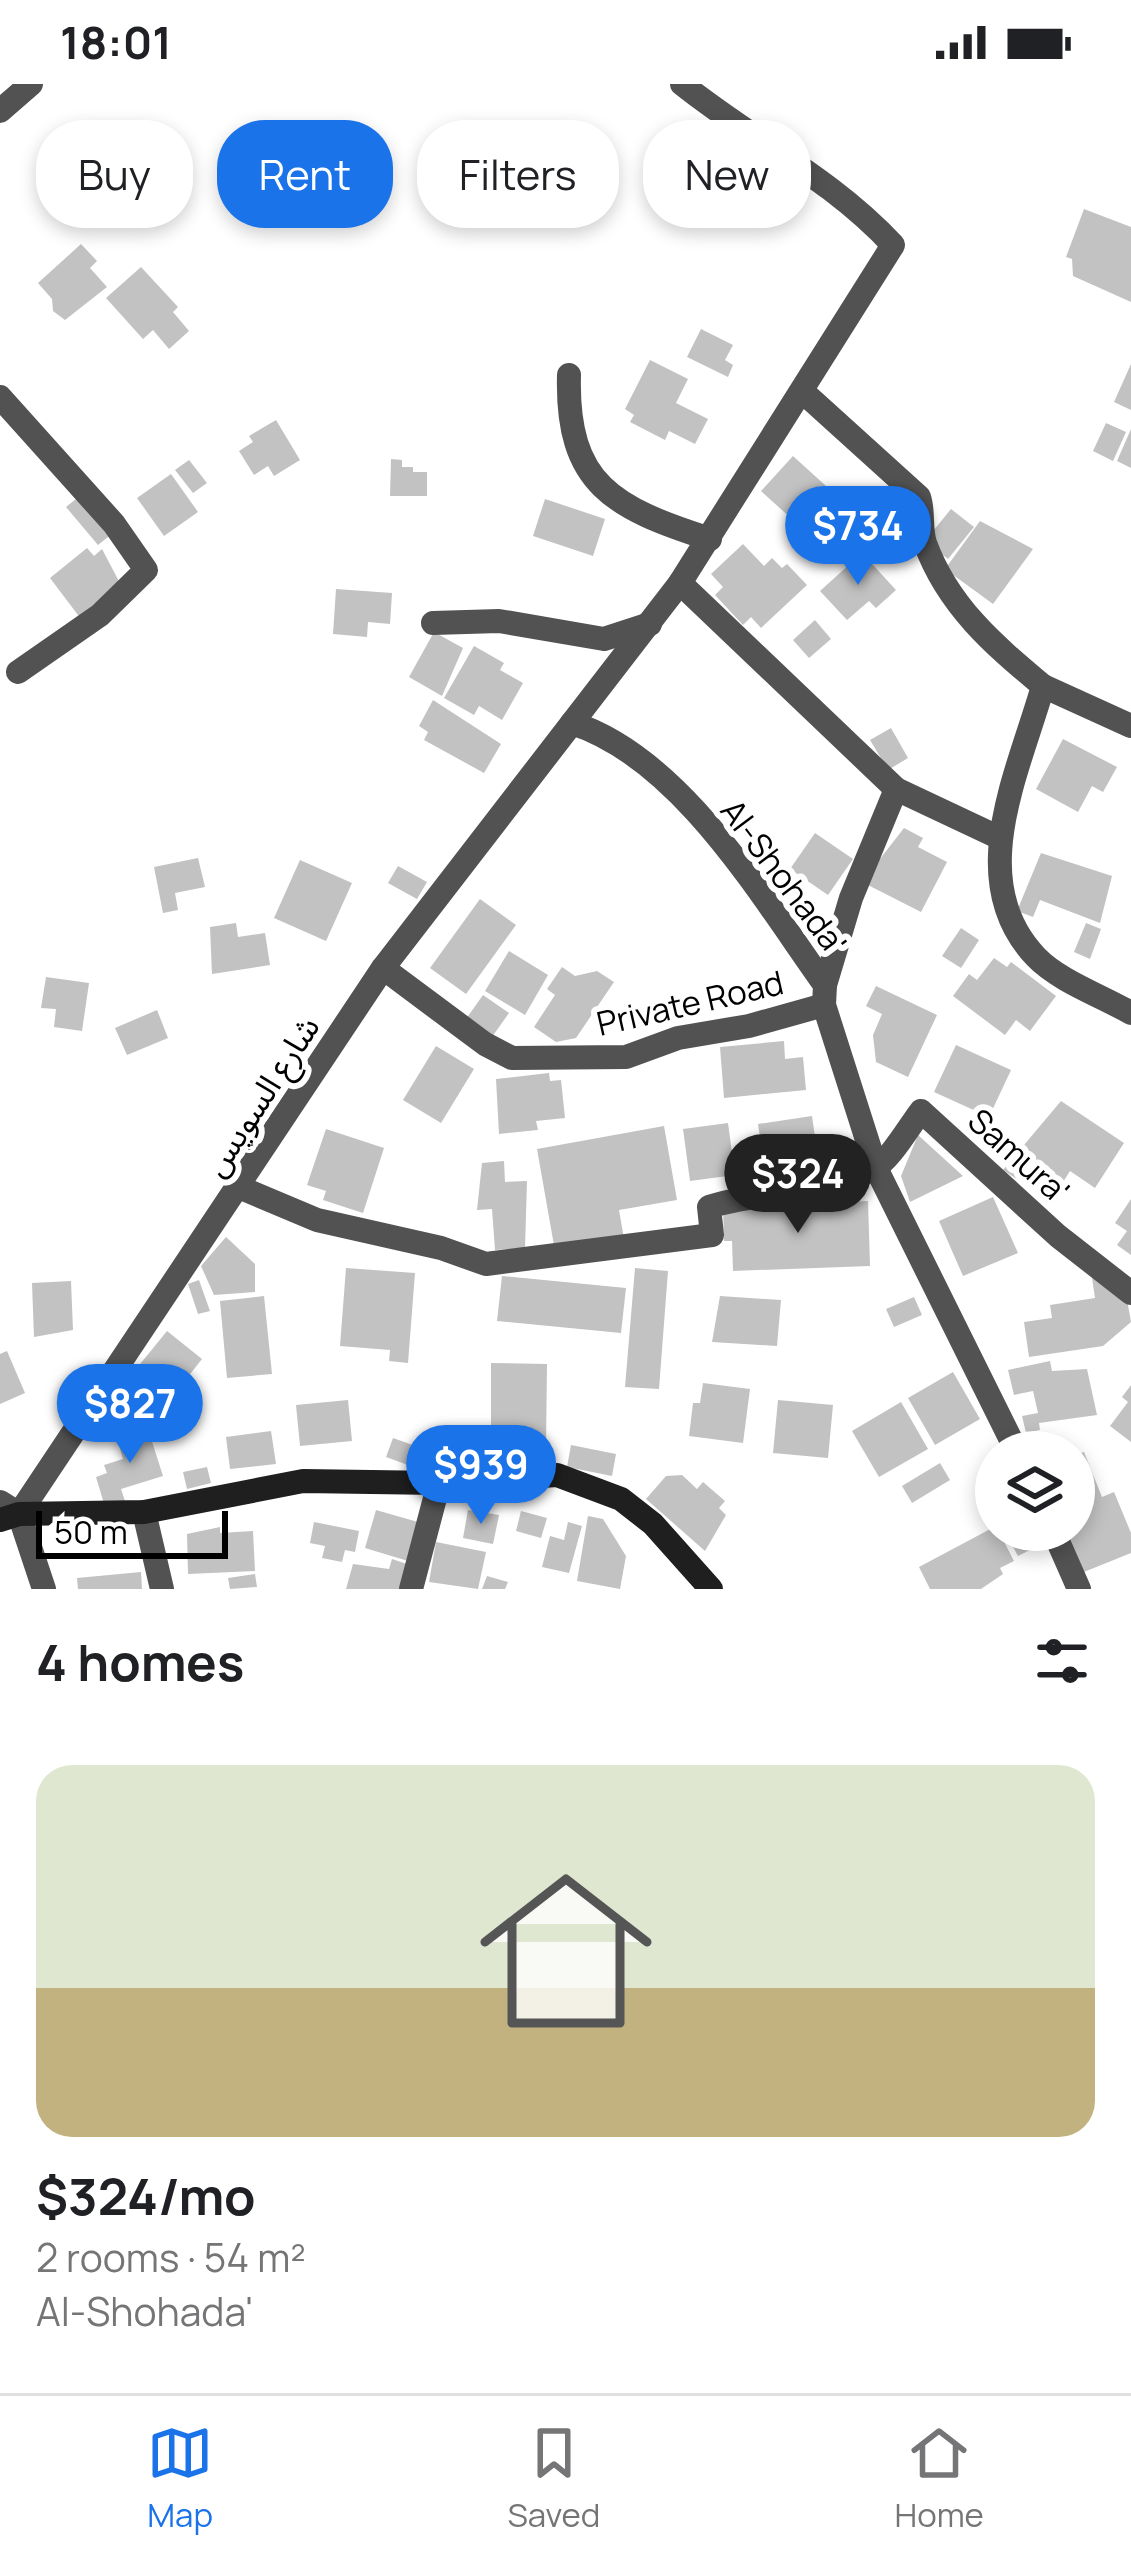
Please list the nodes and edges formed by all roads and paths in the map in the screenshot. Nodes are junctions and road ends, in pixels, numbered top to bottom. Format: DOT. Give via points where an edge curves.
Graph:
graph roads {
  1 [pos="31,84"];
  2 [pos="682,84"];
  3 [pos="0,111"];
  4 [pos="569,375"];
  5 [pos="803,392"];
  6 [pos="0,397"];
  7 [pos="710,538"];
  8 [pos="680,583"];
  9 [pos="433,623"];
  10 [pos="650,624"];
  11 [pos="18,672"];
  12 [pos="1043,686"];
  13 [pos="572,723"];
  14 [pos="1131,726"];
  15 [pos="896,789"];
  16 [pos="1000,838"];
  17 [pos="383,968"];
  18 [pos="825,995"];
  19 [pos="1131,1013"];
  20 [pos="876,1168"];
  21 [pos="241,1188"];
  22 [pos="1131,1293"];
  23 [pos="1007,1431"];
  24 [pos="439,1483"];
  25 [pos="6,1512"];
  26 [pos="144,1512"];
  27 [pos="1062,1551"];
  28 [pos="44,1589"];
  29 [pos="162,1589"];
  30 [pos="411,1589"];
  31 [pos="711,1589"];
  32 [pos="1079,1589"];
  1 -- 3 [label="street"];
  2 -- 5 [label="street, شارع السويس" via="823,180 893,245"];
  4 -- 7 [label="street" via="576,452 600,488 662,523"];
  5 -- 7 [label="street, شارع السويس"];
  5 -- 12 [label="street" via="918,496 924,540 945,586 974,627"];
  6 -- 11 [label="street" via="146,571 100,615"];
  7 -- 8 [label="street, شارع السويس"];
  8 -- 10 [label="street, شارع السويس"];
  8 -- 15 [label="street"];
  9 -- 10 [label="street" via="499,621 604,639"];
  10 -- 13 [label="street, شارع السويس"];
  12 -- 14 [label="street"];
  12 -- 16 [label="street"];
  13 -- 17 [label="street, شارع السويس"];
  13 -- 18 [label="street, Al-Shohada'" via="608,735 722,841"];
  15 -- 16 [label="street"];
  15 -- 18 [label="street" via="851,898"];
  16 -- 19 [label="street" via="1001,895 1031,952"];
  17 -- 18 [label="street, Private Road" via="512,1058 626,1057 749,1026"];
  17 -- 21 [label="street, شارع السويس"];
  18 -- 20 [label="street, Al-Shohada'"];
  20 -- 21 [label="street" via="710,1207 712,1235 486,1264 317,1220"];
  20 -- 22 [label="street, Samura'" via="921,1111"];
  20 -- 23 [label="street, Al-Shohada'"];
  21 -- 25 [label="street, شارع السويس"];
  24 -- 26 [label="main road" via="283,1483"];
  24 -- 30 [label="street"];
  24 -- 31 [label="main road" via="557,1475 587,1482 653,1524"];
  25 -- 26 [label="main road"];
  25 -- 28 [label="street"];
  26 -- 29 [label="street"];
  27 -- 32 [label="street"];
}
